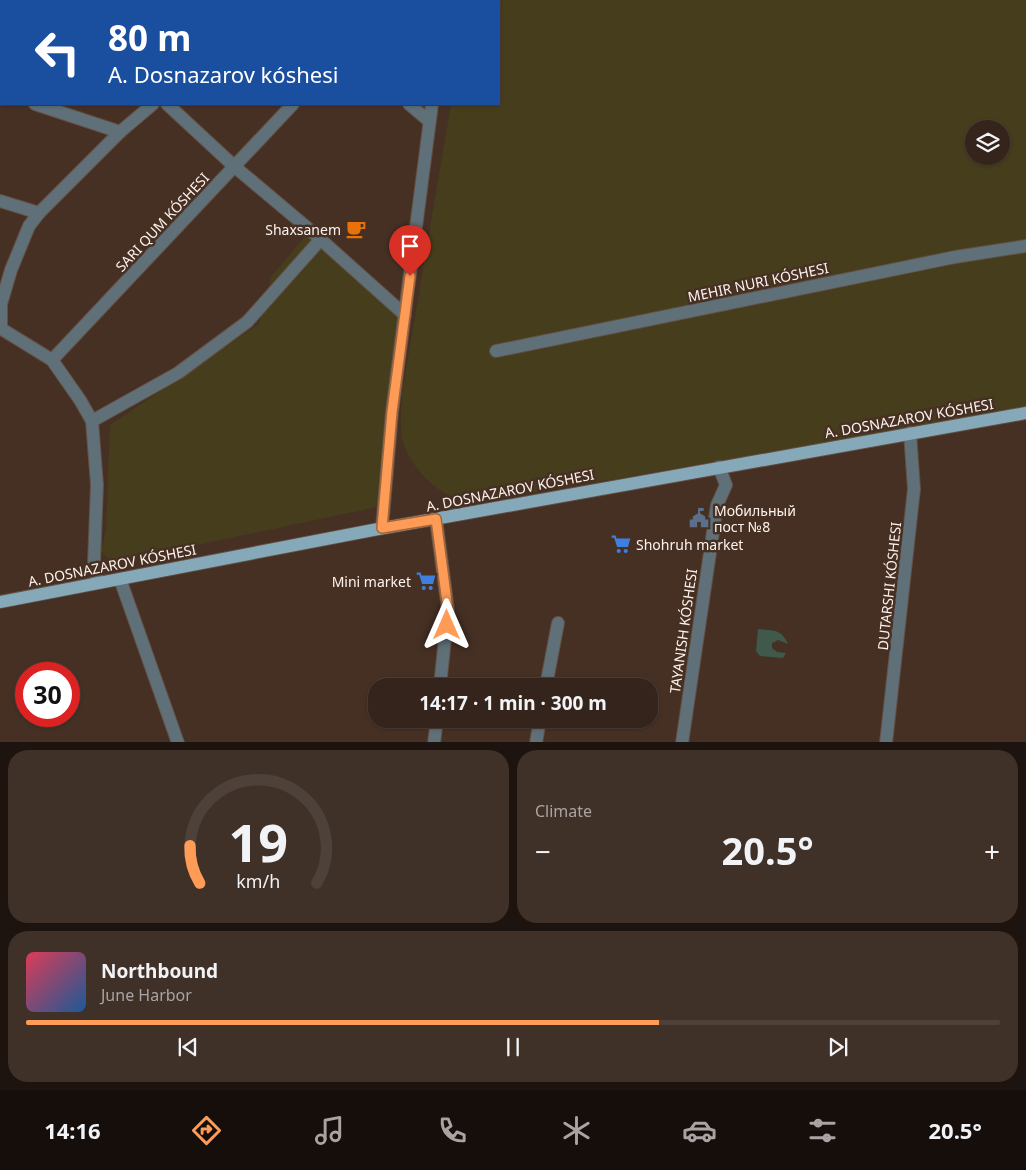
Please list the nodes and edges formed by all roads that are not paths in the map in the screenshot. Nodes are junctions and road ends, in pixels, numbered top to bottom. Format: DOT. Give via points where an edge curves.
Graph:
graph roads {
  1 [pos="38,105"];
  2 [pos="152,105"];
  3 [pos="168,105"];
  4 [pos="292,105"];
  5 [pos="410,105"];
  6 [pos="432,105"];
  7 [pos="429,121"];
  8 [pos="120,132"];
  9 [pos="235,167"];
  10 [pos="0,201"];
  11 [pos="39,213"];
  12 [pos="321,239"];
  13 [pos="1026,246"];
  14 [pos="404,315"];
  15 [pos="1,328"];
  16 [pos="496,351"];
  17 [pos="52,360"];
  18 [pos="1026,413"];
  19 [pos="92,420"];
  20 [pos="910,433"];
  21 [pos="719,467"];
  22 [pos="436,519"];
  23 [pos="382,528"];
  24 [pos="120,579"];
  25 [pos="98,583"];
  26 [pos="0,602"];
  27 [pos="558,623"];
  28 [pos="441,678"];
  29 [pos="548,678"];
  30 [pos="436,728"];
  31 [pos="538,728"];
  32 [pos="178,742"];
  33 [pos="434,742"];
  34 [pos="536,742"];
  35 [pos="682,742"];
  36 [pos="886,742"];
  1 -- 8 [label="street"];
  2 -- 8 [label="street"];
  3 -- 9 [label="street"];
  4 -- 9 [label="street"];
  5 -- 7 [label="street"];
  6 -- 7 [label="street"];
  7 -- 14 [label="street"];
  8 -- 11 [label="street"];
  9 -- 12 [label="street"];
  9 -- 17 [label="street"];
  10 -- 11 [label="street"];
  11 -- 15 [label="street" via="29,226 11,270 1,304"];
  12 -- 14 [label="street"];
  12 -- 19 [label="street" via="247,322 178,373"];
  13 -- 16 [label="street" via="955,257"];
  14 -- 23 [label="street"];
  15 -- 17 [label="street"];
  17 -- 19 [label="street"];
  18 -- 20 [label="main road, A. DOSNAZAROV KÓSHESI"];
  19 -- 25 [label="street" via="96,485 94,563"];
  20 -- 21 [label="main road, A. DOSNAZAROV KÓSHESI"];
  20 -- 36 [label="street" via="914,489"];
  21 -- 22 [label="main road, A. DOSNAZAROV KÓSHESI"];
  21 -- 35 [label="street" via="726,486 716,505"];
  22 -- 23 [label="main road, A. DOSNAZAROV KÓSHESI"];
  22 -- 28 [label="street" via="448,610"];
  23 -- 24 [label="main road, A. DOSNAZAROV KÓSHESI"];
  24 -- 25 [label="main road, A. DOSNAZAROV KÓSHESI"];
  24 -- 32 [label="street"];
  25 -- 26 [label="main road, A. DOSNAZAROV KÓSHESI"];
  27 -- 29 [label="street"];
  30 -- 33 [label="street"];
  31 -- 34 [label="street"];
}
